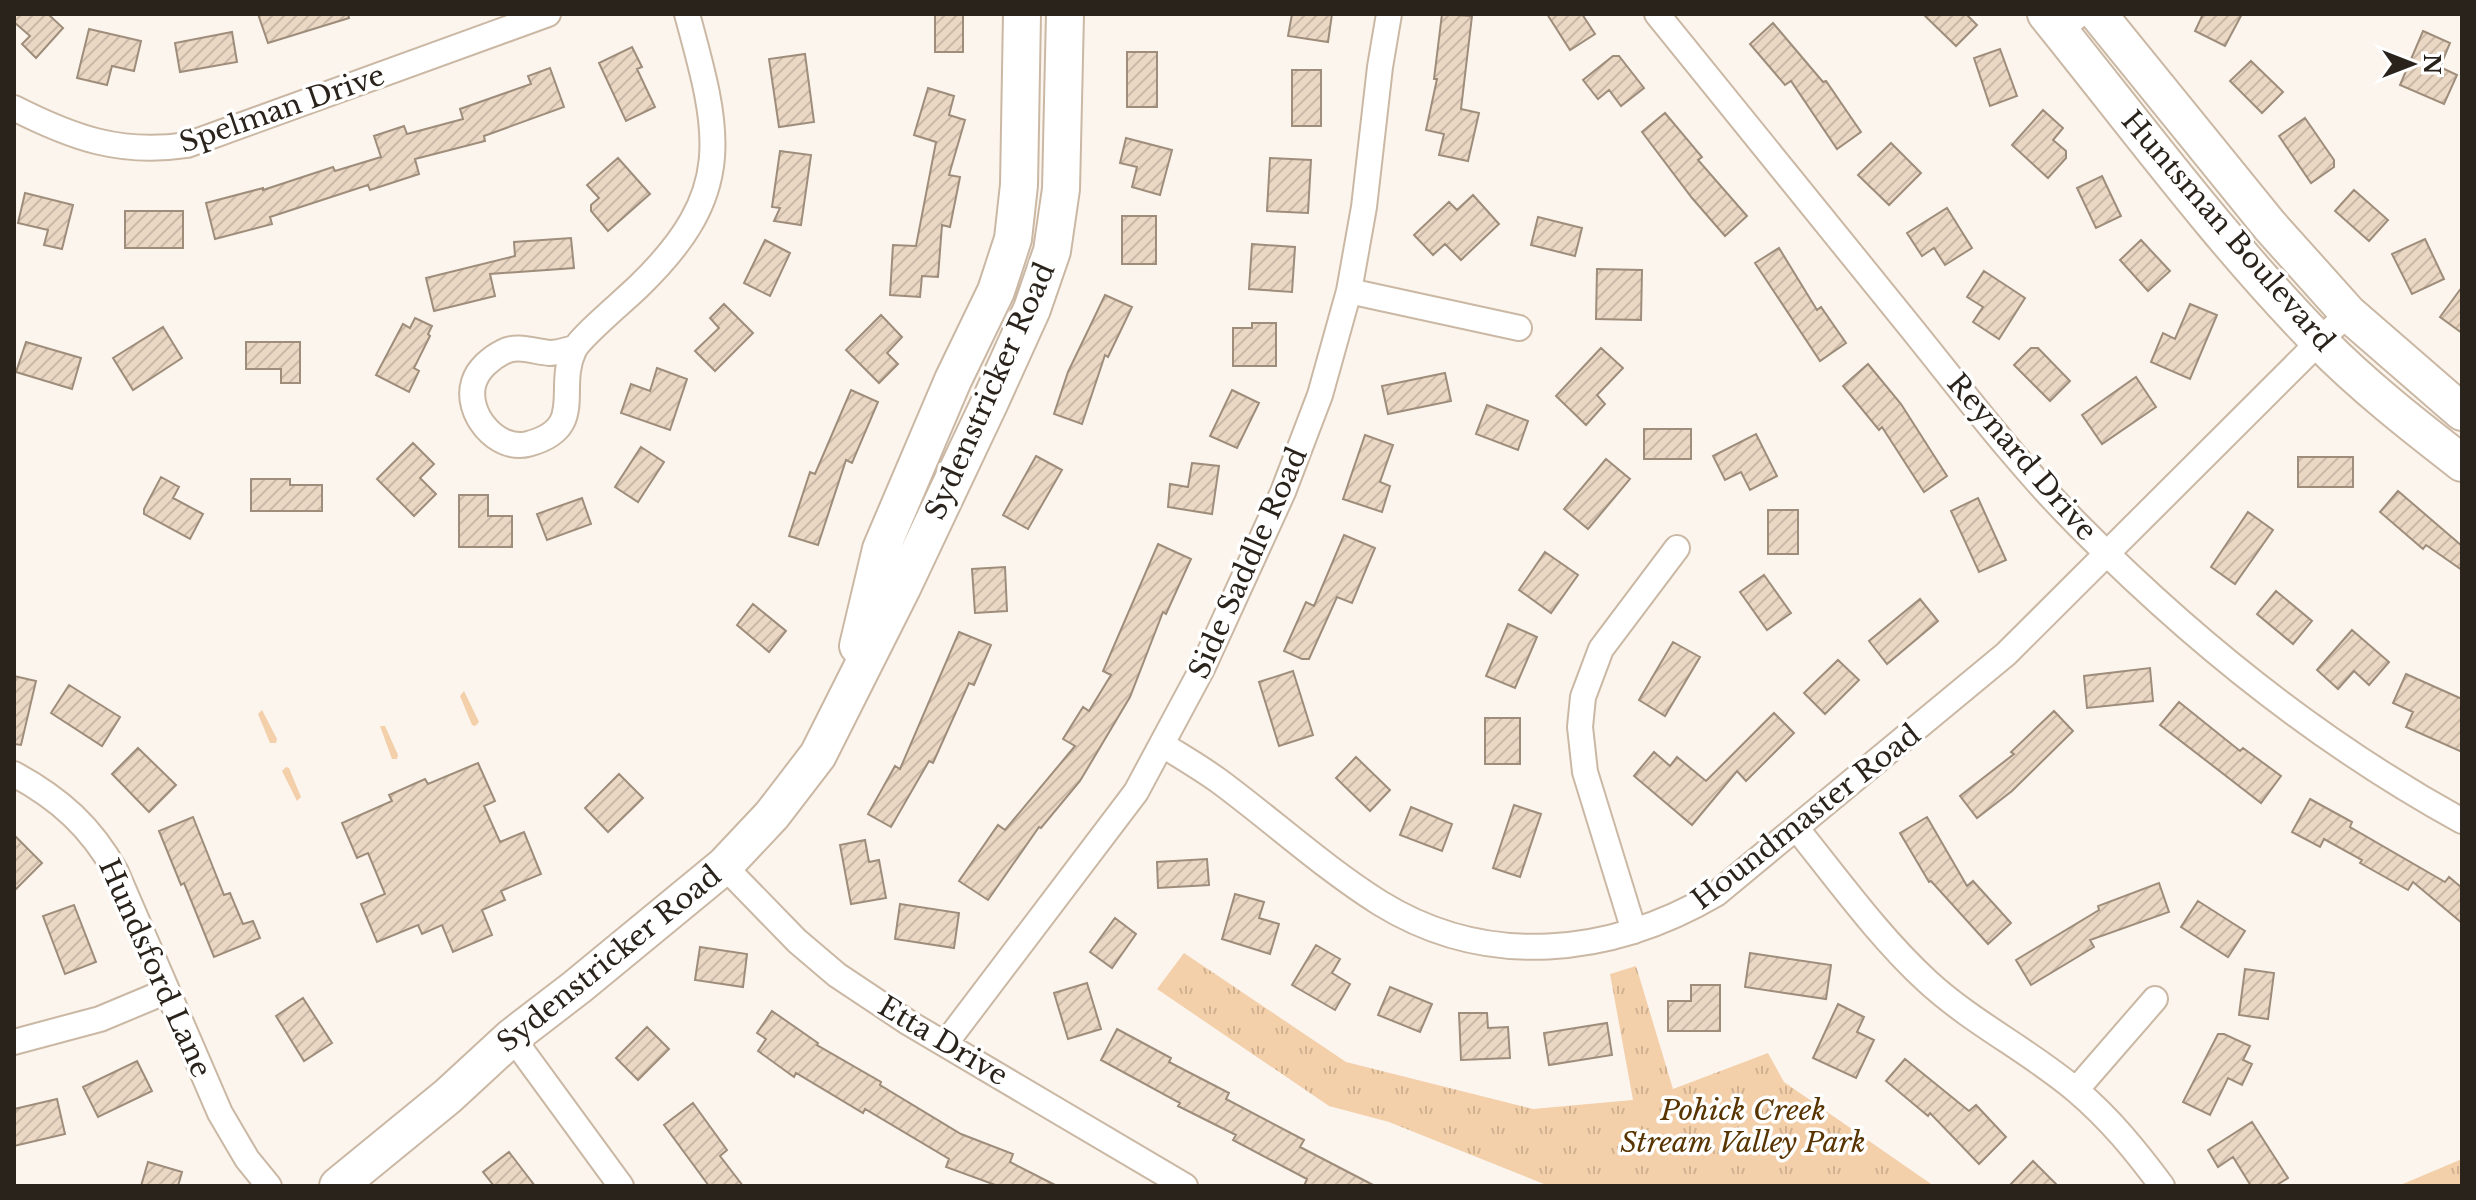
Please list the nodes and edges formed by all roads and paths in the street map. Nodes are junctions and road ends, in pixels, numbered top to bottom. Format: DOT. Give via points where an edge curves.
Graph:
graph roads {
  1 [pos="548,14"];
  2 [pos="687,14"];
  3 [pos="1022,14"];
  4 [pos="1065,14"];
  5 [pos="1389,14"];
  6 [pos="1657,14"];
  7 [pos="2098,14"];
  8 [pos="2062,20"];
  9 [pos="14,108"];
  10 [pos="1349,291"];
  11 [pos="2348,313"];
  12 [pos="1519,328"];
  13 [pos="2320,342"];
  14 [pos="574,348"];
  15 [pos="2462,412"];
  16 [pos="2462,463"];
  17 [pos="1677,548"];
  18 [pos="2108,554"];
  19 [pos="845,702"];
  20 [pos="1163,745"];
  21 [pos="14,774"];
  22 [pos="2462,821"];
  23 [pos="1797,829"];
  24 [pos="724,866"];
  25 [pos="1634,931"];
  26 [pos="167,991"];
  27 [pos="2155,999"];
  28 [pos="512,1037"];
  29 [pos="14,1042"];
  30 [pos="945,1044"];
  31 [pos="2076,1090"];
  32 [pos="269,1186"];
  33 [pos="338,1186"];
  34 [pos="621,1186"];
  35 [pos="1185,1186"];
  36 [pos="2162,1186"];
  1 -- 9 [label="street, Spelman Drive" via="187,145 125,148 90,142"];
  2 -- 14 [label="street" via="713,131 705,192 690,227 667,259"];
  3 -- 19 [label="main road, Sydenstricker Road" via="1013,239 996,291 881,549"];
  4 -- 19 [label="main road, Sydenstricker Road" via="1061,189 1052,251 989,404"];
  5 -- 10 [label="street, Side Saddle Road"];
  6 -- 18 [label="street, Reynard Drive" via="1994,429"];
  7 -- 11 [label="main road, Huntsman Boulevard" via="2270,226"];
  8 -- 13 [label="main road, Huntsman Boulevard" via="2239,252"];
  10 -- 12 [label="street"];
  10 -- 20 [label="street, Side Saddle Road" via="1320,395 1283,492"];
  11 -- 13 [label="street, Houndmaster Road"];
  11 -- 15 [label="main road, Huntsman Boulevard"];
  13 -- 16 [label="main road, Huntsman Boulevard"];
  13 -- 18 [label="street, Houndmaster Road"];
  14 -- 14 [label="street" via="565,418 550,436 525,445 501,442 484,427 475,408 473,383 486,363 506,350 551,353"];
  17 -- 25 [label="street" via="1601,649 1583,697 1585,772"];
  18 -- 22 [label="street, Reynard Drive" via="2167,612 2268,695 2377,771"];
  18 -- 23 [label="street, Houndmaster Road" via="2006,654"];
  19 -- 24 [label="main road, Sydenstricker Road" via="818,755"];
  20 -- 25 [label="street, Houndmaster Road" via="1332,870 1381,903 1439,931 1537,948 1576,946"];
  20 -- 30 [label="street, Side Saddle Road" via="1121,814"];
  21 -- 26 [label="street, Hundsford Lane" via="65,807 103,849"];
  23 -- 25 [label="street, Houndmaster Road" via="1716,894"];
  23 -- 31 [label="street" via="1927,982"];
  24 -- 28 [label="main road, Sydenstricker Road"];
  24 -- 30 [label="street, Etta Drive" via="837,975"];
  26 -- 29 [label="street" via="100,1019"];
  26 -- 32 [label="street, Hundsford Lane" via="231,1134"];
  27 -- 31 [label="street"];
  28 -- 33 [label="main road, Sydenstricker Road"];
  28 -- 34 [label="street"];
  30 -- 35 [label="street, Etta Drive"];
  31 -- 36 [label="street" via="2127,1140"];
}
